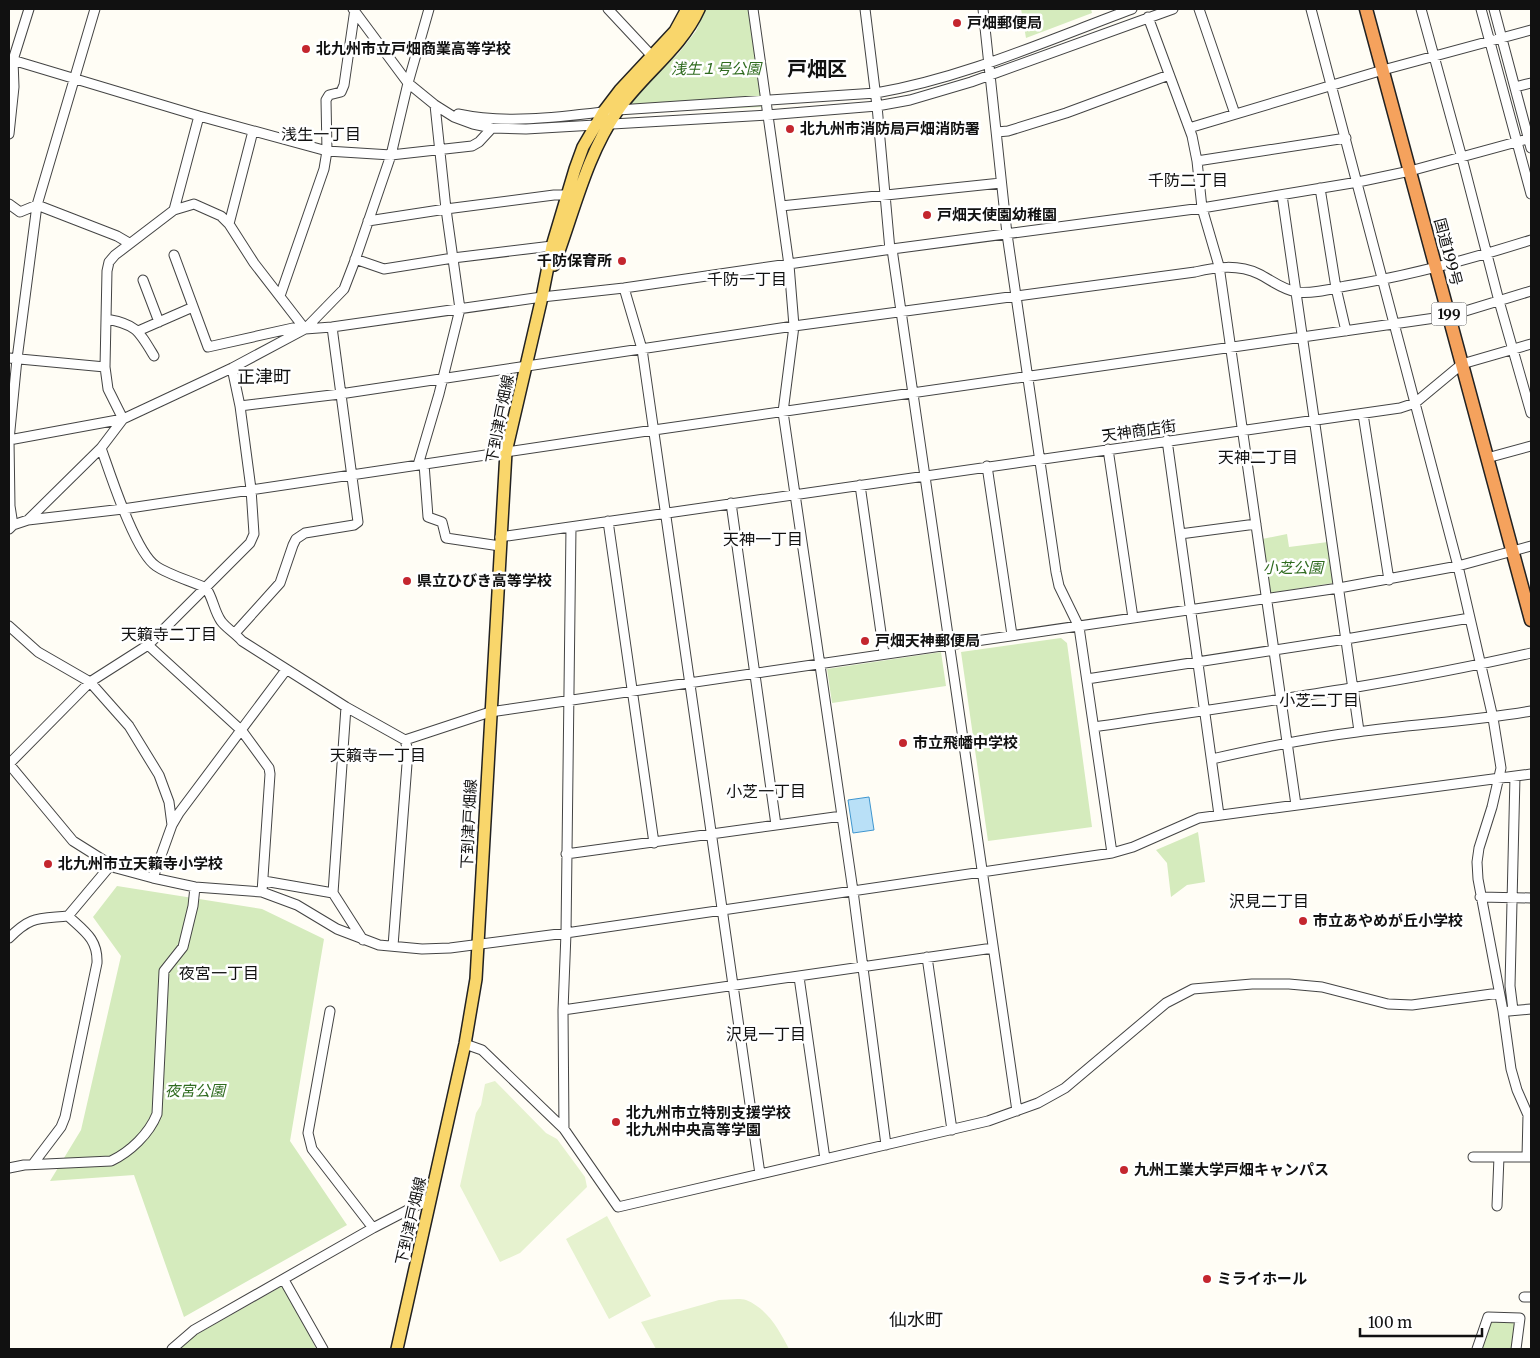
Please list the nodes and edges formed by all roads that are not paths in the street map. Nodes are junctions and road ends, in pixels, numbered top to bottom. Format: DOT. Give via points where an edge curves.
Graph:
graph roads {
  1 [pos="29,9"];
  2 [pos="95,9"];
  3 [pos="429,9"];
  4 [pos="608,9"];
  5 [pos="688,9"];
  6 [pos="699,9"];
  7 [pos="753,9"];
  8 [pos="865,9"];
  9 [pos="983,9"];
  10 [pos="1132,9"];
  11 [pos="1173,9"];
  12 [pos="1199,9"];
  13 [pos="1311,9"];
  14 [pos="1366,9"];
  15 [pos="1421,9"];
  16 [pos="1481,9"];
  17 [pos="1494,9"];
  18 [pos="355,10"];
  19 [pos="1148,17"];
  20 [pos="1531,30"];
  21 [pos="1502,38"];
  22 [pos="1490,41"];
  23 [pos="651,55"];
  24 [pos="1435,56"];
  25 [pos="11,60"];
  26 [pos="989,62"];
  27 [pos="1382,70"];
  28 [pos="1170,74"];
  29 [pos="990,75"];
  30 [pos="75,80"];
  31 [pos="408,83"];
  32 [pos="1531,83"];
  33 [pos="1332,85"];
  34 [pos="1515,87"];
  35 [pos="876,93"];
  36 [pos="765,101"];
  37 [pos="434,105"];
  38 [pos="877,106"];
  39 [pos="618,110"];
  40 [pos="604,111"];
  41 [pos="1235,114"];
  42 [pos="767,115"];
  43 [pos="199,116"];
  44 [pos="609,123"];
  45 [pos="596,124"];
  46 [pos="492,128"];
  47 [pos="1189,128"];
  48 [pos="254,131"];
  49 [pos="997,132"];
  50 [pos="9,134"];
  51 [pos="1346,138"];
  52 [pos="1517,142"];
  53 [pos="1530,142"];
  54 [pos="439,149"];
  55 [pos="327,151"];
  56 [pos="390,155"];
  57 [pos="1462,158"];
  58 [pos="1197,161"];
  59 [pos="1410,171"];
  60 [pos="1001,182"];
  61 [pos="1358,182"];
  62 [pos="1320,188"];
  63 [pos="1531,194"];
  64 [pos="567,195"];
  65 [pos="885,195"];
  66 [pos="1282,195"];
  67 [pos="9,204"];
  68 [pos="37,205"];
  69 [pos="780,206"];
  70 [pos="1202,208"];
  71 [pos="446,209"];
  72 [pos="174,210"];
  73 [pos="368,221"];
  74 [pos="229,224"];
  75 [pos="1007,234"];
  76 [pos="1531,240"];
  77 [pos="129,243"];
  78 [pos="552,246"];
  79 [pos="891,250"];
  80 [pos="1487,254"];
  81 [pos="174,255"];
  82 [pos="453,258"];
  83 [pos="355,259"];
  84 [pos="789,265"];
  85 [pos="1219,266"];
  86 [pos="1435,266"];
  87 [pos="143,280"];
  88 [pos="1383,280"];
  89 [pos="624,288"];
  90 [pos="1336,288"];
  91 [pos="1531,291"];
  92 [pos="1296,292"];
  93 [pos="280,296"];
  94 [pos="1015,296"];
  95 [pos="542,297"];
  96 [pos="1499,301"];
  97 [pos="193,307"];
  98 [pos="460,309"];
  99 [pos="902,312"];
  100 [pos="1449,316"];
  101 [pos="106,319"];
  102 [pos="159,322"];
  103 [pos="1395,324"];
  104 [pos="794,326"];
  105 [pos="332,328"];
  106 [pos="305,329"];
  107 [pos="138,331"];
  108 [pos="1346,331"];
  109 [pos="1301,337"];
  110 [pos="1531,344"];
  111 [pos="1231,347"];
  112 [pos="642,349"];
  113 [pos="1513,350"];
  114 [pos="154,356"];
  115 [pos="13,359"];
  116 [pos="1462,364"];
  117 [pos="525,366"];
  118 [pos="105,367"];
  119 [pos="232,368"];
  120 [pos="1028,377"];
  121 [pos="442,378"];
  122 [pos="913,393"];
  123 [pos="340,394"];
  124 [pos="1414,403"];
  125 [pos="240,406"];
  126 [pos="783,412"];
  127 [pos="1531,413"];
  128 [pos="1364,414"];
  129 [pos="123,418"];
  130 [pos="1313,420"];
  131 [pos="654,430"];
  132 [pos="1243,430"];
  133 [pos="9,440"];
  134 [pos="1167,440"];
  135 [pos="1531,446"];
  136 [pos="101,448"];
  137 [pos="1108,449"];
  138 [pos="506,452"];
  139 [pos="1487,458"];
  140 [pos="1040,459"];
  141 [pos="421,464"];
  142 [pos="988,466"];
  143 [pos="352,475"];
  144 [pos="925,475"];
  145 [pos="860,485"];
  146 [pos="251,490"];
  147 [pos="794,494"];
  148 [pos="731,503"];
  149 [pos="123,509"];
  150 [pos="665,513"];
  151 [pos="28,520"];
  152 [pos="608,521"];
  153 [pos="1256,524"];
  154 [pos="570,526"];
  155 [pos="11,527"];
  156 [pos="1180,534"];
  157 [pos="500,541"];
  158 [pos="1531,546"];
  159 [pos="1512,551"];
  160 [pos="1458,566"];
  161 [pos="1389,580"];
  162 [pos="206,588"];
  163 [pos="1339,588"];
  164 [pos="1267,599"];
  165 [pos="1191,610"];
  166 [pos="1133,618"];
  167 [pos="1470,618"];
  168 [pos="1531,620"];
  169 [pos="9,626"];
  170 [pos="1079,627"];
  171 [pos="235,633"];
  172 [pos="1012,635"];
  173 [pos="1346,639"];
  174 [pos="949,644"];
  175 [pos="148,645"];
  176 [pos="1275,650"];
  177 [pos="1531,653"];
  178 [pos="884,654"];
  179 [pos="1198,661"];
  180 [pos="819,663"];
  181 [pos="1481,664"];
  182 [pos="286,670"];
  183 [pos="754,673"];
  184 [pos="1087,679"];
  185 [pos="90,682"];
  186 [pos="690,682"];
  187 [pos="1353,688"];
  188 [pos="632,692"];
  189 [pos="1282,699"];
  190 [pos="567,700"];
  191 [pos="346,707"];
  192 [pos="1205,710"];
  193 [pos="1531,711"];
  194 [pos="490,712"];
  195 [pos="1493,718"];
  196 [pos="1094,727"];
  197 [pos="242,731"];
  198 [pos="1359,731"];
  199 [pos="405,740"];
  200 [pos="1288,742"];
  201 [pos="1212,759"];
  202 [pos="9,764"];
  203 [pos="1531,774"];
  204 [pos="1515,776"];
  205 [pos="1499,778"];
  206 [pos="1296,805"];
  207 [pos="1219,814"];
  208 [pos="842,816"];
  209 [pos="172,825"];
  210 [pos="776,825"];
  211 [pos="710,834"];
  212 [pos="654,843"];
  213 [pos="1112,853"];
  214 [pos="566,854"];
  215 [pos="110,866"];
  216 [pos="983,872"];
  217 [pos="153,878"];
  218 [pos="264,881"];
  219 [pos="195,887"];
  220 [pos="853,891"];
  221 [pos="262,892"];
  222 [pos="333,893"];
  223 [pos="1480,897"];
  224 [pos="1513,898"];
  225 [pos="1531,898"];
  226 [pos="722,911"];
  227 [pos="68,916"];
  228 [pos="566,933"];
  229 [pos="9,938"];
  230 [pos="363,940"];
  231 [pos="477,945"];
  232 [pos="393,946"];
  233 [pos="994,948"];
  234 [pos="927,957"];
  235 [pos="862,968"];
  236 [pos="799,977"];
  237 [pos="733,985"];
  238 [pos="1499,993"];
  239 [pos="563,1010"];
  240 [pos="1513,1010"];
  241 [pos="1531,1010"];
  242 [pos="330,1011"];
  243 [pos="1503,1011"];
  244 [pos="465,1044"];
  245 [pos="1017,1111"];
  246 [pos="564,1129"];
  247 [pos="952,1130"];
  248 [pos="886,1145"];
  249 [pos="1473,1157"];
  250 [pos="1499,1157"];
  251 [pos="1529,1157"];
  252 [pos="825,1159"];
  253 [pos="33,1164"];
  254 [pos="9,1168"];
  255 [pos="760,1174"];
  256 [pos="432,1198"];
  257 [pos="1497,1206"];
  258 [pos="373,1228"];
  259 [pos="284,1280"];
  260 [pos="172,1349"];
  261 [pos="323,1349"];
  262 [pos="398,1349"];
  263 [pos="1478,1349"];
  264 [pos="1516,1349"];
  1 -- 25 [label="street"];
  2 -- 30 [label="street"];
  3 -- 31 [label="street"];
  4 -- 23 [label="street"];
  5 -- 23 [label="main road, 下到津戸畑線" via="675,31"];
  6 -- 39 [label="main road, 下到津戸畑線" via="684,36"];
  7 -- 36 [label="street"];
  8 -- 35 [label="street"];
  9 -- 26 [label="street"];
  10 -- 26 [label="street"];
  11 -- 19 [label="street"];
  12 -- 41 [label="street"];
  13 -- 33 [label="street"];
  14 -- 27 [label="highway, 国道199号 / 199"];
  15 -- 24 [label="street"];
  16 -- 22 [label="street"];
  17 -- 21 [label="street"];
  18 -- 31 [label="street"];
  18 -- 55 [label="street" via="344,85 341,92 329,95 326,100"];
  19 -- 28 [label="street"];
  19 -- 29 [label="street"];
  20 -- 21 [label="street"];
  21 -- 22 [label="street"];
  21 -- 34 [label="street"];
  22 -- 24 [label="street"];
  22 -- 52 [label="street"];
  23 -- 40 [label="main road, 下到津戸畑線"];
  24 -- 27 [label="street"];
  24 -- 57 [label="street"];
  25 -- 30 [label="street"];
  25 -- 50 [label="street" via="14,88"];
  26 -- 29 [label="street"];
  26 -- 35 [label="street" via="939,80"];
  27 -- 33 [label="street"];
  27 -- 59 [label="highway, 国道199号 / 199"];
  28 -- 47 [label="street"];
  28 -- 49 [label="street" via="1066,113 1008,132"];
  29 -- 38 [label="street" via="943,91"];
  29 -- 49 [label="street"];
  30 -- 43 [label="street"];
  30 -- 68 [label="street"];
  31 -- 37 [label="street"];
  31 -- 56 [label="street"];
  32 -- 34 [label="street"];
  33 -- 41 [label="street"];
  33 -- 51 [label="street"];
  34 -- 53 [label="street"];
  35 -- 36 [label="street"];
  35 -- 38 [label="street"];
  36 -- 39 [label="street"];
  36 -- 42 [label="street"];
  37 -- 40 [label="street" via="454,113 492,118"];
  37 -- 46 [label="street" via="454,117"];
  37 -- 54 [label="street"];
  38 -- 42 [label="street"];
  38 -- 65 [label="street"];
  39 -- 40 [label="street"];
  39 -- 44 [label="main road, 下到津戸畑線"];
  40 -- 45 [label="main road, 下到津戸畑線"];
  41 -- 47 [label="street"];
  42 -- 44 [label="street"];
  42 -- 69 [label="street"];
  43 -- 48 [label="street"];
  43 -- 72 [label="street"];
  44 -- 45 [label="street"];
  44 -- 95 [label="main road, 下到津戸畑線" via="585,173"];
  45 -- 46 [label="street"];
  45 -- 64 [label="main road, 下到津戸畑線" via="583,147"];
  46 -- 54 [label="street" via="472,146"];
  47 -- 58 [label="street"];
  48 -- 55 [label="street"];
  48 -- 74 [label="street"];
  49 -- 60 [label="street"];
  51 -- 58 [label="street"];
  51 -- 61 [label="street"];
  52 -- 53 [label="street"];
  52 -- 57 [label="street"];
  52 -- 63 [label="street"];
  54 -- 56 [label="street"];
  54 -- 71 [label="street"];
  55 -- 56 [label="street"];
  55 -- 93 [label="street" via="324,169"];
  56 -- 73 [label="street"];
  57 -- 59 [label="street"];
  57 -- 80 [label="street"];
  58 -- 70 [label="street"];
  59 -- 61 [label="street"];
  59 -- 86 [label="highway, 国道199号 / 199"];
  60 -- 65 [label="street"];
  60 -- 75 [label="street"];
  61 -- 62 [label="street"];
  61 -- 88 [label="street"];
  62 -- 66 [label="street"];
  62 -- 90 [label="street"];
  64 -- 71 [label="street"];
  64 -- 78 [label="main road, 下到津戸畑線"];
  65 -- 69 [label="street"];
  65 -- 79 [label="street"];
  66 -- 70 [label="street"];
  66 -- 92 [label="street"];
  67 -- 68 [label="street" via="20,212"];
  68 -- 77 [label="street"];
  68 -- 115 [label="street"];
  69 -- 84 [label="street"];
  70 -- 75 [label="street"];
  70 -- 85 [label="street"];
  71 -- 73 [label="street"];
  71 -- 82 [label="street"];
  72 -- 74 [label="street" via="194,204 221,216"];
  72 -- 77 [label="street"];
  73 -- 83 [label="street"];
  74 -- 93 [label="street"];
  75 -- 79 [label="street"];
  75 -- 94 [label="street"];
  76 -- 80 [label="street"];
  77 -- 101 [label="street" via="109,262"];
  78 -- 82 [label="street"];
  78 -- 95 [label="main road, 下到津戸畑線"];
  79 -- 84 [label="street"];
  79 -- 99 [label="street"];
  80 -- 86 [label="street"];
  80 -- 96 [label="street"];
  81 -- 97 [label="street"];
  82 -- 83 [label="street" via="384,269"];
  82 -- 98 [label="street"];
  83 -- 106 [label="street" via="344,289"];
  84 -- 89 [label="street"];
  84 -- 104 [label="street"];
  85 -- 92 [label="street" via="1256,273"];
  85 -- 94 [label="street"];
  85 -- 111 [label="street"];
  86 -- 88 [label="street"];
  86 -- 100 [label="highway, 国道199号 / 199"];
  87 -- 102 [label="street"];
  88 -- 90 [label="street"];
  88 -- 103 [label="street"];
  89 -- 95 [label="street"];
  89 -- 112 [label="street"];
  90 -- 92 [label="street"];
  90 -- 108 [label="street"];
  91 -- 96 [label="street"];
  92 -- 109 [label="street"];
  93 -- 106 [label="street"];
  94 -- 99 [label="street"];
  94 -- 120 [label="street"];
  95 -- 98 [label="street"];
  95 -- 117 [label="main road, 下到津戸畑線"];
  96 -- 100 [label="street"];
  96 -- 113 [label="street"];
  97 -- 102 [label="street"];
  97 -- 106 [label="street" via="208,347 293,328"];
  98 -- 105 [label="street"];
  98 -- 121 [label="street"];
  99 -- 104 [label="street"];
  99 -- 122 [label="street"];
  100 -- 103 [label="street"];
  100 -- 116 [label="highway, 国道199号 / 199"];
  101 -- 107 [label="street" via="119,321"];
  101 -- 118 [label="street"];
  102 -- 107 [label="street"];
  103 -- 108 [label="street"];
  103 -- 124 [label="street"];
  104 -- 112 [label="street"];
  104 -- 126 [label="street"];
  105 -- 106 [label="street"];
  105 -- 123 [label="street"];
  106 -- 119 [label="street"];
  107 -- 114 [label="street"];
  108 -- 109 [label="street"];
  109 -- 111 [label="street"];
  109 -- 130 [label="street"];
  110 -- 113 [label="street"];
  111 -- 120 [label="street"];
  111 -- 132 [label="street"];
  112 -- 117 [label="street"];
  112 -- 131 [label="street"];
  113 -- 116 [label="street"];
  113 -- 127 [label="street"];
  115 -- 118 [label="street"];
  115 -- 133 [label="street"];
  116 -- 124 [label="street"];
  116 -- 139 [label="highway, 国道199号 / 199"];
  117 -- 121 [label="street"];
  117 -- 138 [label="main road, 下到津戸畑線"];
  118 -- 129 [label="street" via="108,389"];
  119 -- 125 [label="street"];
  119 -- 129 [label="street"];
  120 -- 122 [label="street"];
  120 -- 140 [label="street"];
  121 -- 123 [label="street"];
  121 -- 141 [label="street"];
  122 -- 126 [label="street"];
  122 -- 144 [label="street"];
  123 -- 125 [label="street"];
  123 -- 143 [label="street"];
  124 -- 128 [label="street, 天神商店街"];
  124 -- 160 [label="street"];
  125 -- 146 [label="street"];
  126 -- 131 [label="street"];
  126 -- 147 [label="street"];
  128 -- 130 [label="street, 天神商店街"];
  128 -- 161 [label="street"];
  129 -- 133 [label="street"];
  129 -- 136 [label="street"];
  130 -- 132 [label="street, 天神商店街"];
  130 -- 163 [label="street"];
  131 -- 138 [label="street"];
  131 -- 150 [label="street"];
  132 -- 134 [label="street, 天神商店街"];
  132 -- 153 [label="street"];
  133 -- 155 [label="street"];
  134 -- 137 [label="street, 天神商店街"];
  134 -- 156 [label="street"];
  135 -- 139 [label="street"];
  136 -- 149 [label="street"];
  136 -- 151 [label="street"];
  137 -- 140 [label="street, 天神商店街"];
  137 -- 166 [label="street"];
  138 -- 141 [label="street"];
  138 -- 157 [label="main road, 下到津戸畑線"];
  139 -- 159 [label="highway, 国道199号 / 199"];
  140 -- 142 [label="street, 天神商店街"];
  140 -- 170 [label="street" via="1059,586"];
  141 -- 143 [label="street"];
  141 -- 157 [label="street, 天神商店街" via="428,516 442,522 446,538"];
  142 -- 144 [label="street, 天神商店街"];
  142 -- 172 [label="street"];
  143 -- 146 [label="street"];
  143 -- 171 [label="street" via="358,522 354,526 305,533 296,539 280,583"];
  144 -- 145 [label="street, 天神商店街"];
  144 -- 174 [label="street"];
  145 -- 147 [label="street, 天神商店街"];
  145 -- 178 [label="street"];
  146 -- 149 [label="street"];
  146 -- 162 [label="street" via="254,534 242,552"];
  147 -- 148 [label="street, 天神商店街"];
  147 -- 180 [label="street"];
  148 -- 150 [label="street, 天神商店街"];
  148 -- 183 [label="street"];
  149 -- 151 [label="street"];
  149 -- 162 [label="street" via="147,558 157,567"];
  150 -- 152 [label="street, 天神商店街"];
  150 -- 186 [label="street"];
  151 -- 155 [label="street"];
  152 -- 154 [label="street, 天神商店街"];
  152 -- 188 [label="street"];
  153 -- 156 [label="street"];
  153 -- 164 [label="street"];
  154 -- 157 [label="street, 天神商店街"];
  154 -- 190 [label="street"];
  156 -- 165 [label="street"];
  157 -- 194 [label="main road, 下到津戸畑線"];
  158 -- 159 [label="street"];
  159 -- 160 [label="street"];
  159 -- 168 [label="highway, 国道199号 / 199"];
  160 -- 161 [label="street"];
  160 -- 167 [label="street"];
  161 -- 163 [label="street"];
  162 -- 171 [label="street" via="221,622"];
  162 -- 175 [label="street"];
  163 -- 164 [label="street"];
  163 -- 173 [label="street"];
  164 -- 165 [label="street"];
  164 -- 176 [label="street"];
  165 -- 166 [label="street"];
  165 -- 179 [label="street"];
  166 -- 170 [label="street"];
  167 -- 173 [label="street"];
  167 -- 181 [label="street"];
  169 -- 185 [label="street" via="38,652"];
  170 -- 172 [label="street"];
  170 -- 184 [label="street"];
  171 -- 182 [label="street"];
  172 -- 174 [label="street"];
  173 -- 176 [label="street"];
  173 -- 187 [label="street"];
  174 -- 178 [label="street"];
  174 -- 216 [label="street"];
  175 -- 185 [label="street"];
  175 -- 197 [label="street"];
  176 -- 179 [label="street"];
  176 -- 189 [label="street"];
  177 -- 181 [label="street"];
  178 -- 180 [label="street"];
  179 -- 184 [label="street"];
  179 -- 192 [label="street"];
  180 -- 183 [label="street"];
  180 -- 208 [label="street"];
  181 -- 187 [label="street"];
  181 -- 195 [label="street"];
  182 -- 191 [label="street"];
  182 -- 197 [label="street"];
  183 -- 186 [label="street"];
  183 -- 210 [label="street"];
  184 -- 196 [label="street"];
  185 -- 202 [label="street"];
  185 -- 209 [label="street" via="128,726 159,774 169,802"];
  186 -- 188 [label="street"];
  186 -- 211 [label="street"];
  187 -- 189 [label="street"];
  187 -- 198 [label="street"];
  188 -- 190 [label="street"];
  188 -- 212 [label="street"];
  189 -- 192 [label="street"];
  189 -- 200 [label="street"];
  190 -- 194 [label="street"];
  190 -- 214 [label="street"];
  191 -- 199 [label="street"];
  191 -- 222 [label="street"];
  192 -- 196 [label="street"];
  192 -- 201 [label="street"];
  193 -- 195 [label="street"];
  194 -- 199 [label="street"];
  194 -- 231 [label="main road, 下到津戸畑線"];
  195 -- 198 [label="street"];
  195 -- 205 [label="street" via="1501,768"];
  196 -- 213 [label="street"];
  197 -- 209 [label="street"];
  197 -- 218 [label="street" via="270,774"];
  198 -- 200 [label="street"];
  199 -- 232 [label="street" via="408,751"];
  200 -- 201 [label="street"];
  200 -- 206 [label="street"];
  201 -- 207 [label="street"];
  202 -- 215 [label="street" via="73,841"];
  203 -- 204 [label="street"];
  204 -- 205 [label="street"];
  204 -- 224 [label="street"];
  205 -- 206 [label="street"];
  205 -- 223 [label="street" via="1479,848"];
  206 -- 207 [label="street"];
  207 -- 213 [label="street" via="1184,823 1133,847"];
  208 -- 210 [label="street"];
  208 -- 220 [label="street"];
  209 -- 217 [label="street"];
  210 -- 211 [label="street"];
  211 -- 212 [label="street"];
  211 -- 226 [label="street"];
  212 -- 214 [label="street"];
  213 -- 216 [label="street"];
  214 -- 228 [label="street"];
  215 -- 217 [label="street"];
  215 -- 227 [label="street"];
  216 -- 220 [label="street"];
  216 -- 233 [label="street"];
  217 -- 219 [label="street"];
  218 -- 221 [label="street"];
  218 -- 222 [label="street"];
  219 -- 221 [label="street"];
  219 -- 253 [label="street" via="184,947 164,972 158,1105 153,1124 121,1156 111,1161"];
  220 -- 226 [label="street"];
  220 -- 235 [label="street"];
  221 -- 230 [label="street"];
  222 -- 230 [label="street"];
  223 -- 224 [label="street"];
  223 -- 238 [label="street"];
  224 -- 225 [label="street"];
  224 -- 240 [label="street" via="1510,986"];
  226 -- 228 [label="street"];
  226 -- 237 [label="street"];
  227 -- 229 [label="street" via="29,921"];
  227 -- 253 [label="street" via="92,939 98,953 97,963 65,1117"];
  228 -- 231 [label="street"];
  228 -- 239 [label="street"];
  230 -- 232 [label="street"];
  231 -- 232 [label="street" via="422,949"];
  231 -- 244 [label="main road, 下到津戸畑線" via="476,979"];
  233 -- 234 [label="street"];
  233 -- 245 [label="street"];
  234 -- 235 [label="street"];
  234 -- 247 [label="street"];
  235 -- 236 [label="street"];
  235 -- 248 [label="street"];
  236 -- 237 [label="street"];
  236 -- 252 [label="street"];
  237 -- 239 [label="street"];
  237 -- 255 [label="street"];
  238 -- 243 [label="street"];
  238 -- 245 [label="street" via="1412,1005 1388,1004 1322,987 1289,984 1252,984 1187,991 1174,998 1065,1088"];
  239 -- 246 [label="street"];
  240 -- 241 [label="street"];
  240 -- 243 [label="street"];
  242 -- 258 [label="street" via="309,1140 312,1149"];
  243 -- 251 [label="street" via="1516,1090 1528,1114"];
  244 -- 246 [label="street" via="482,1050"];
  244 -- 256 [label="main road, 下到津戸畑線"];
  245 -- 247 [label="street"];
  246 -- 255 [label="street" via="618,1207"];
  247 -- 248 [label="street"];
  248 -- 252 [label="street"];
  249 -- 250 [label="street"];
  250 -- 251 [label="street"];
  250 -- 257 [label="street"];
  252 -- 255 [label="street"];
  253 -- 254 [label="street"];
  256 -- 258 [label="street"];
  256 -- 262 [label="main road, 下到津戸畑線"];
  258 -- 259 [label="street"];
  259 -- 260 [label="street" via="194,1330"];
  259 -- 261 [label="street"];
  263 -- 264 [label="street" via="1488,1317 1520,1318"];
}
